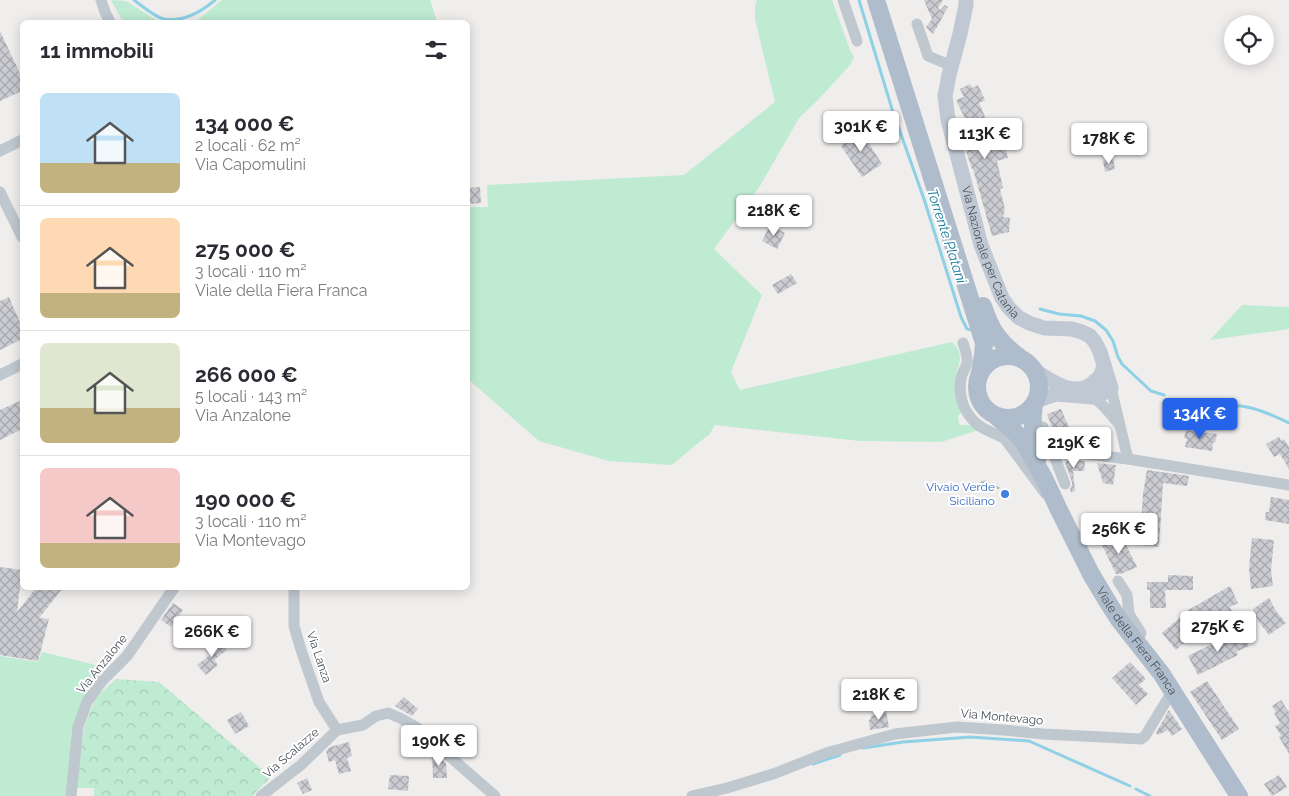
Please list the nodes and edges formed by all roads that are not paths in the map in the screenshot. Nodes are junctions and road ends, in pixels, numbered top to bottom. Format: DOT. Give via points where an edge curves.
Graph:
graph roads {
  1 [pos="101,0"];
  2 [pos="843,0"];
  3 [pos="876,0"];
  4 [pos="886,0"];
  5 [pos="966,0"];
  6 [pos="109,20"];
  7 [pos="917,24"];
  8 [pos="857,41"];
  9 [pos="952,66"];
  10 [pos="20,141"];
  11 [pos="0,151"];
  12 [pos="0,192"];
  13 [pos="20,233"];
  14 [pos="963,343"];
  15 [pos="1019,357"];
  16 [pos="20,365"];
  17 [pos="1104,365"];
  18 [pos="1034,370"];
  19 [pos="980,373"];
  20 [pos="0,375"];
  21 [pos="1111,388"];
  22 [pos="1088,393"];
  23 [pos="1035,402"];
  24 [pos="997,416"];
  25 [pos="1120,426"];
  26 [pos="1043,427"];
  27 [pos="1052,450"];
  28 [pos="1128,459"];
  29 [pos="1045,480"];
  30 [pos="1065,484"];
  31 [pos="1289,485"];
  32 [pos="1059,510"];
  33 [pos="1118,581"];
  34 [pos="173,590"];
  35 [pos="294,590"];
  36 [pos="1137,642"];
  37 [pos="1173,690"];
  38 [pos="337,730"];
  39 [pos="71,796"];
  40 [pos="262,796"];
  41 [pos="495,796"];
  42 [pos="692,796"];
  43 [pos="1239,796"];
  1 -- 6 [label="street"];
  2 -- 8 [label="street"];
  3 -- 19 [label="main road" via="984,343"];
  4 -- 15 [label="main road" via="988,320 1006,348"];
  5 -- 9 [label="main road, Via Nazionale per Catania"];
  7 -- 9 [label="street" via="928,56"];
  9 -- 17 [label="main road, Via Nazionale per Catania" via="945,96 948,120 981,245 1002,298 1018,317 1029,323 1044,328 1072,329 1090,336"];
  10 -- 11 [label="street"];
  12 -- 13 [label="street"];
  14 -- 32 [label="street" via="967,363 961,376 963,405 978,425 1005,439"];
  15 -- 18 [label="main road"];
  15 -- 19 [label="main road" via="994,358"];
  16 -- 20 [label="street"];
  17 -- 21 [label="main road, Via Nazionale per Catania"];
  17 -- 22 [label="main road"];
  18 -- 22 [label="main road" via="1056,384"];
  18 -- 23 [label="main road" via="1039,380"];
  19 -- 24 [label="main road" via="976,387 978,397 985,409"];
  21 -- 22 [label="main road" via="1100,395"];
  21 -- 25 [label="street"];
  22 -- 23 [label="main road" via="1056,394"];
  22 -- 25 [label="street" via="1109,411"];
  23 -- 24 [label="main road" via="1021,416"];
  23 -- 29 [label="main road" via="1032,416 1034,438"];
  24 -- 29 [label="main road" via="1023,440"];
  25 -- 28 [label="street"];
  26 -- 27 [label="street"];
  27 -- 28 [label="street"];
  27 -- 30 [label="street"];
  28 -- 31 [label="street"];
  29 -- 32 [label="main road, Viale della Fiera Franca"];
  32 -- 36 [label="main road, Viale della Fiera Franca" via="1091,574"];
  33 -- 36 [label="street" via="1126,595 1129,614 1141,634"];
  34 -- 39 [label="street, Via Anzalone" via="127,656 102,681 88,702 78,727"];
  35 -- 38 [label="street, Via Lanza" via="294,626 300,650 319,702"];
  36 -- 37 [label="main road, Viale della Fiera Franca"];
  37 -- 42 [label="street, Via Montevago" via="1141,739 957,727 895,734 826,753 776,773"];
  37 -- 43 [label="main road, Viale della Fiera Franca"];
  38 -- 40 [label="street, Via Scalazze"];
  38 -- 41 [label="street" via="388,714 416,726"];
}
